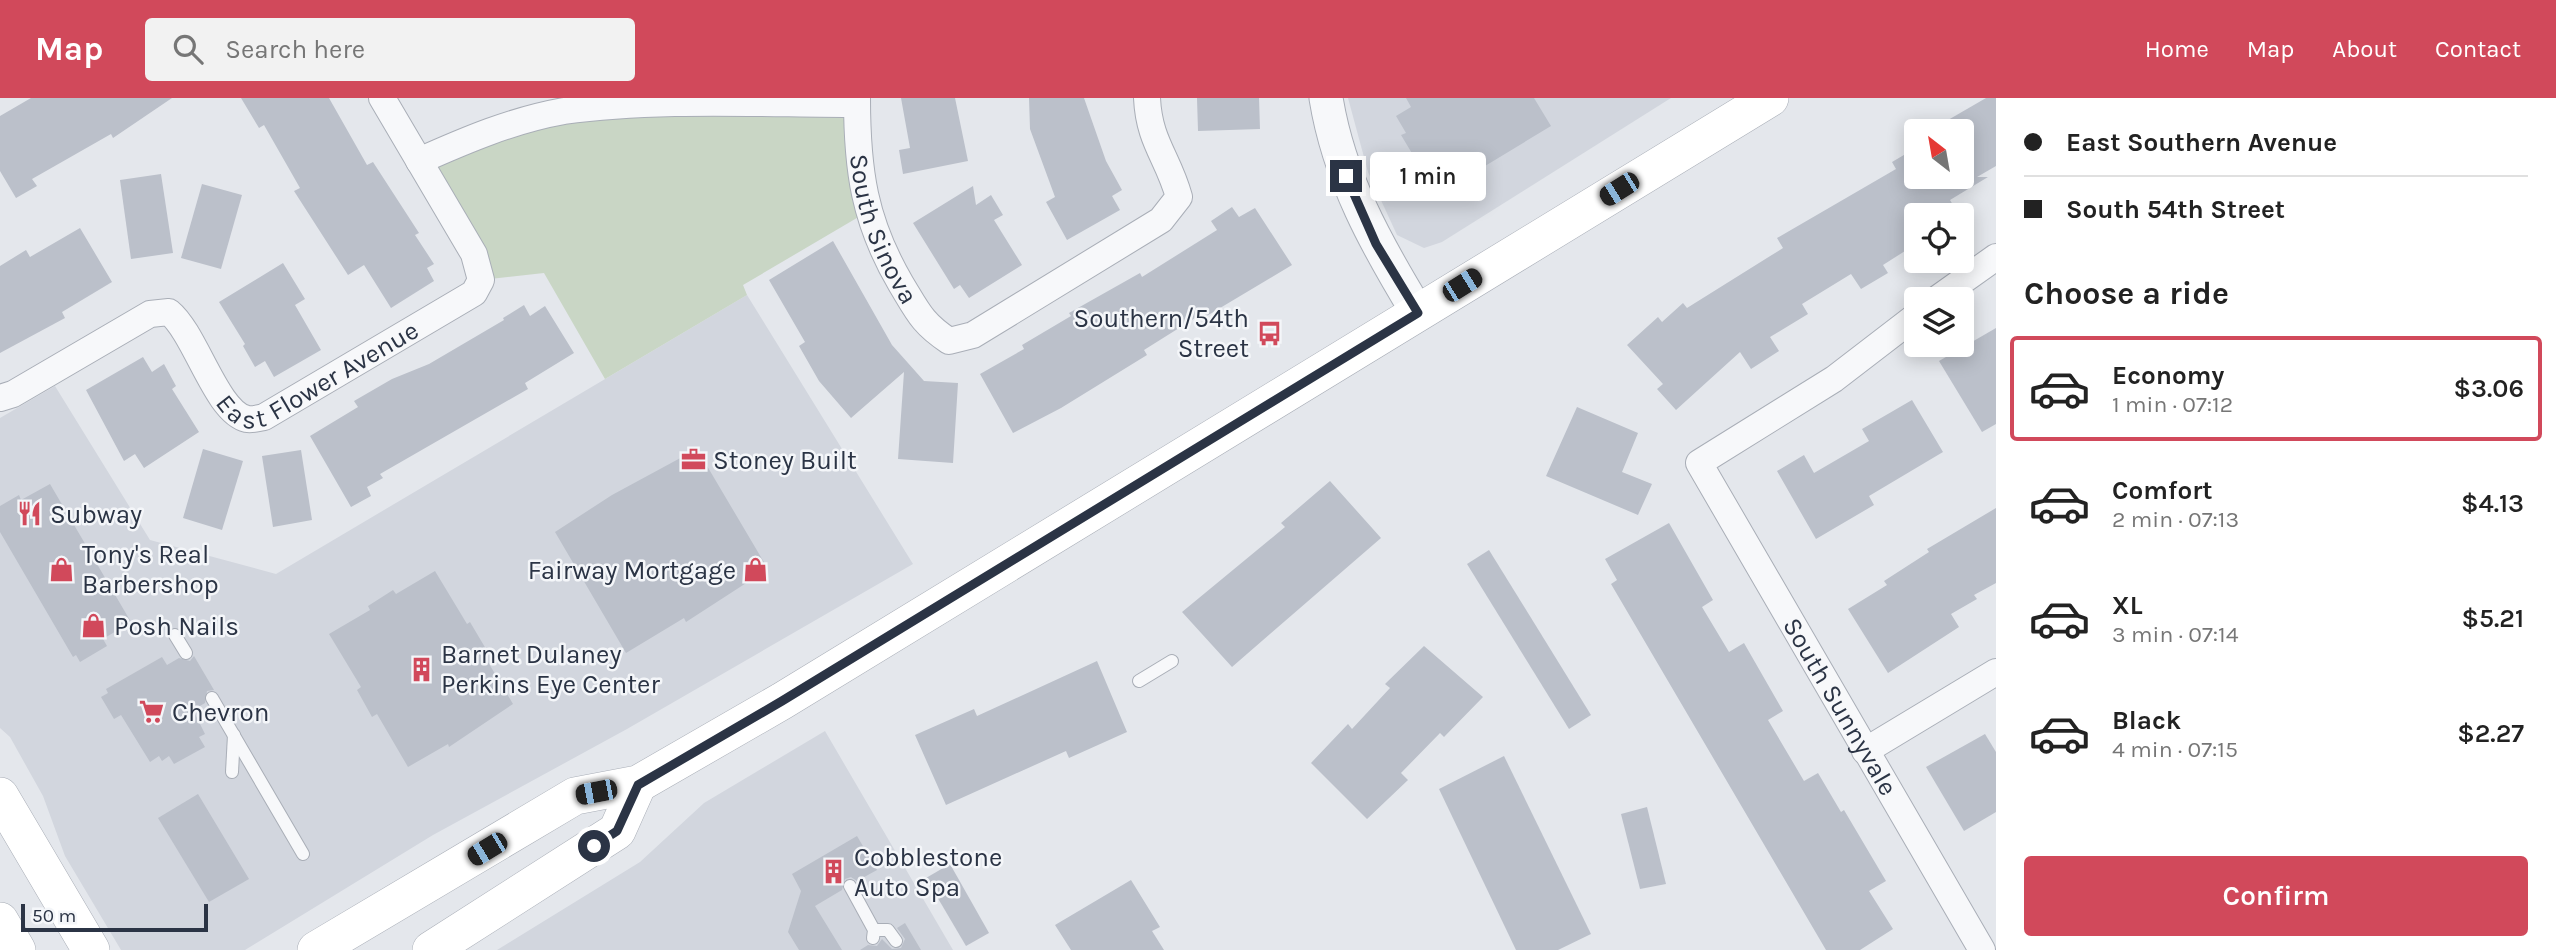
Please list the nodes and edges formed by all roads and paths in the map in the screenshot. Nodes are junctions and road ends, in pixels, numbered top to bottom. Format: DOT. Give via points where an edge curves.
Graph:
graph roads {
  1 [pos="382,98"];
  2 [pos="1147,98"];
  3 [pos="1326,98"];
  4 [pos="1770,98"];
  5 [pos="857,101"];
  6 [pos="419,161"];
  7 [pos="1996,257"];
  8 [pos="1954,287"];
  9 [pos="1418,313"];
  10 [pos="1904,325"];
  11 [pos="0,398"];
  12 [pos="175,635"];
  13 [pos="186,653"];
  14 [pos="1172,661"];
  15 [pos="1996,673"];
  16 [pos="1139,681"];
  17 [pos="212,698"];
  18 [pos="234,735"];
  19 [pos="1865,751"];
  20 [pos="232,772"];
  21 [pos="638,785"];
  22 [pos="0,796"];
  23 [pos="303,854"];
  24 [pos="850,886"];
  25 [pos="0,921"];
  26 [pos="896,941"];
  27 [pos="17,950"];
  28 [pos="91,950"];
  29 [pos="316,950"];
  30 [pos="431,950"];
  31 [pos="1982,950"];
  1 -- 6 [label="street"];
  2 -- 5 [label="street, South Sinova" via="1148,124 1171,168 1179,197 1161,220 973,335 949,341 926,325 888,261 867,212"];
  3 -- 9 [label="street" via="1332,137 1353,195"];
  4 -- 9 [label="main road"];
  5 -- 6 [label="street" via="646,104 565,111 488,131"];
  6 -- 11 [label="street, East Flower Avenue" via="474,254 481,280 474,293 264,417 249,420 226,402 181,322 169,312 150,314"];
  7 -- 8 [label="street"];
  9 -- 21 [label="main road"];
  10 -- 19 [label="street, South Sunnyvale" via="1834,379 1699,463"];
  12 -- 13 [label="lane"];
  14 -- 16 [label="lane"];
  15 -- 19 [label="street"];
  17 -- 18 [label="lane"];
  18 -- 20 [label="lane"];
  18 -- 23 [label="lane"];
  19 -- 31 [label="street, South Sunnyvale"];
  21 -- 29 [label="main road" via="575,796"];
  21 -- 30 [label="main road" via="617,831"];
  22 -- 28 [label="main road"];
  24 -- 26 [label="lane" via="874,934 888,930"];
  25 -- 27 [label="main road"];
}
